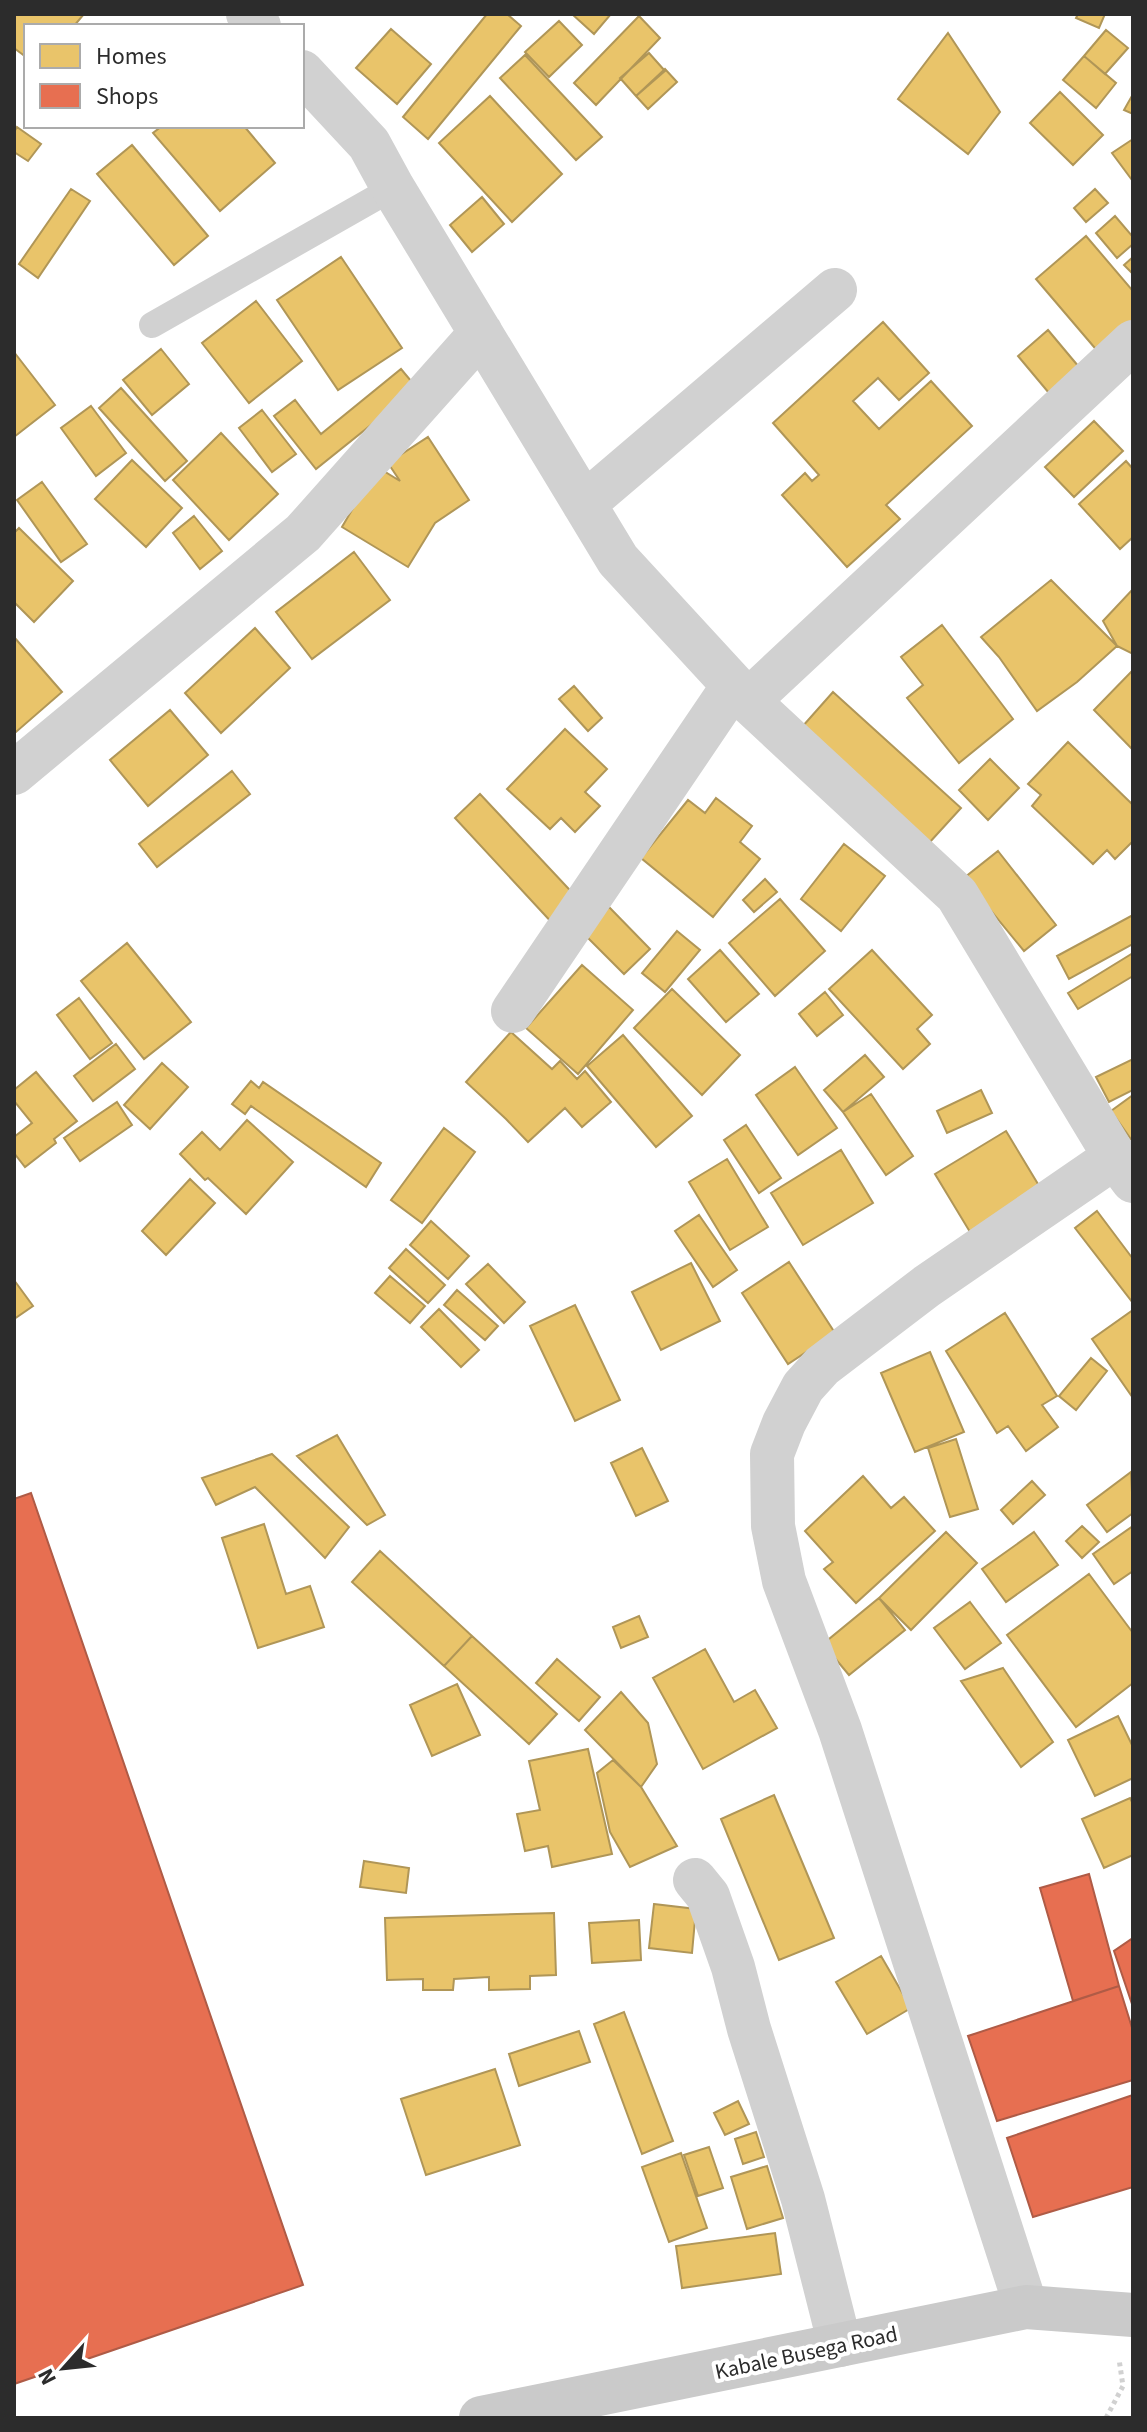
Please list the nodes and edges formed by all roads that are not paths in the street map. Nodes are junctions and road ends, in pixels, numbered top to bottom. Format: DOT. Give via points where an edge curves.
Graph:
graph roads {
  1 [pos="304,74"];
  2 [pos="393,188"];
  3 [pos="835,290"];
  4 [pos="152,325"];
  5 [pos="481,333"];
  6 [pos="1133,342"];
  7 [pos="584,504"];
  8 [pos="740,694"];
  9 [pos="14,773"];
  10 [pos="513,1011"];
  11 [pos="1124,1169"];
  12 [pos="695,1880"];
  13 [pos="1026,2307"];
  14 [pos="1133,2315"];
  15 [pos="840,2345"];
  16 [pos="481,2418"];
  1 -- 2 [label="street" via="369,144"];
  2 -- 4 [label="lane"];
  2 -- 5 [label="street"];
  3 -- 7 [label="street"];
  5 -- 7 [label="street"];
  5 -- 9 [label="street" via="303,533"];
  6 -- 8 [label="street"];
  7 -- 8 [label="street" via="618,560"];
  8 -- 10 [label="street"];
  8 -- 11 [label="street" via="957,895"];
  11 -- 13 [label="street" via="927,1286 822,1366 803,1387 772,1454 773,1526 784,1581 840,1730"];
  12 -- 15 [label="street" via="708,1896 733,1967 803,2199"];
  13 -- 14 [label="street, Kabale Busega Road"];
  13 -- 15 [label="street, Kabale Busega Road"];
  15 -- 16 [label="street, Kabale Busega Road"];
}
